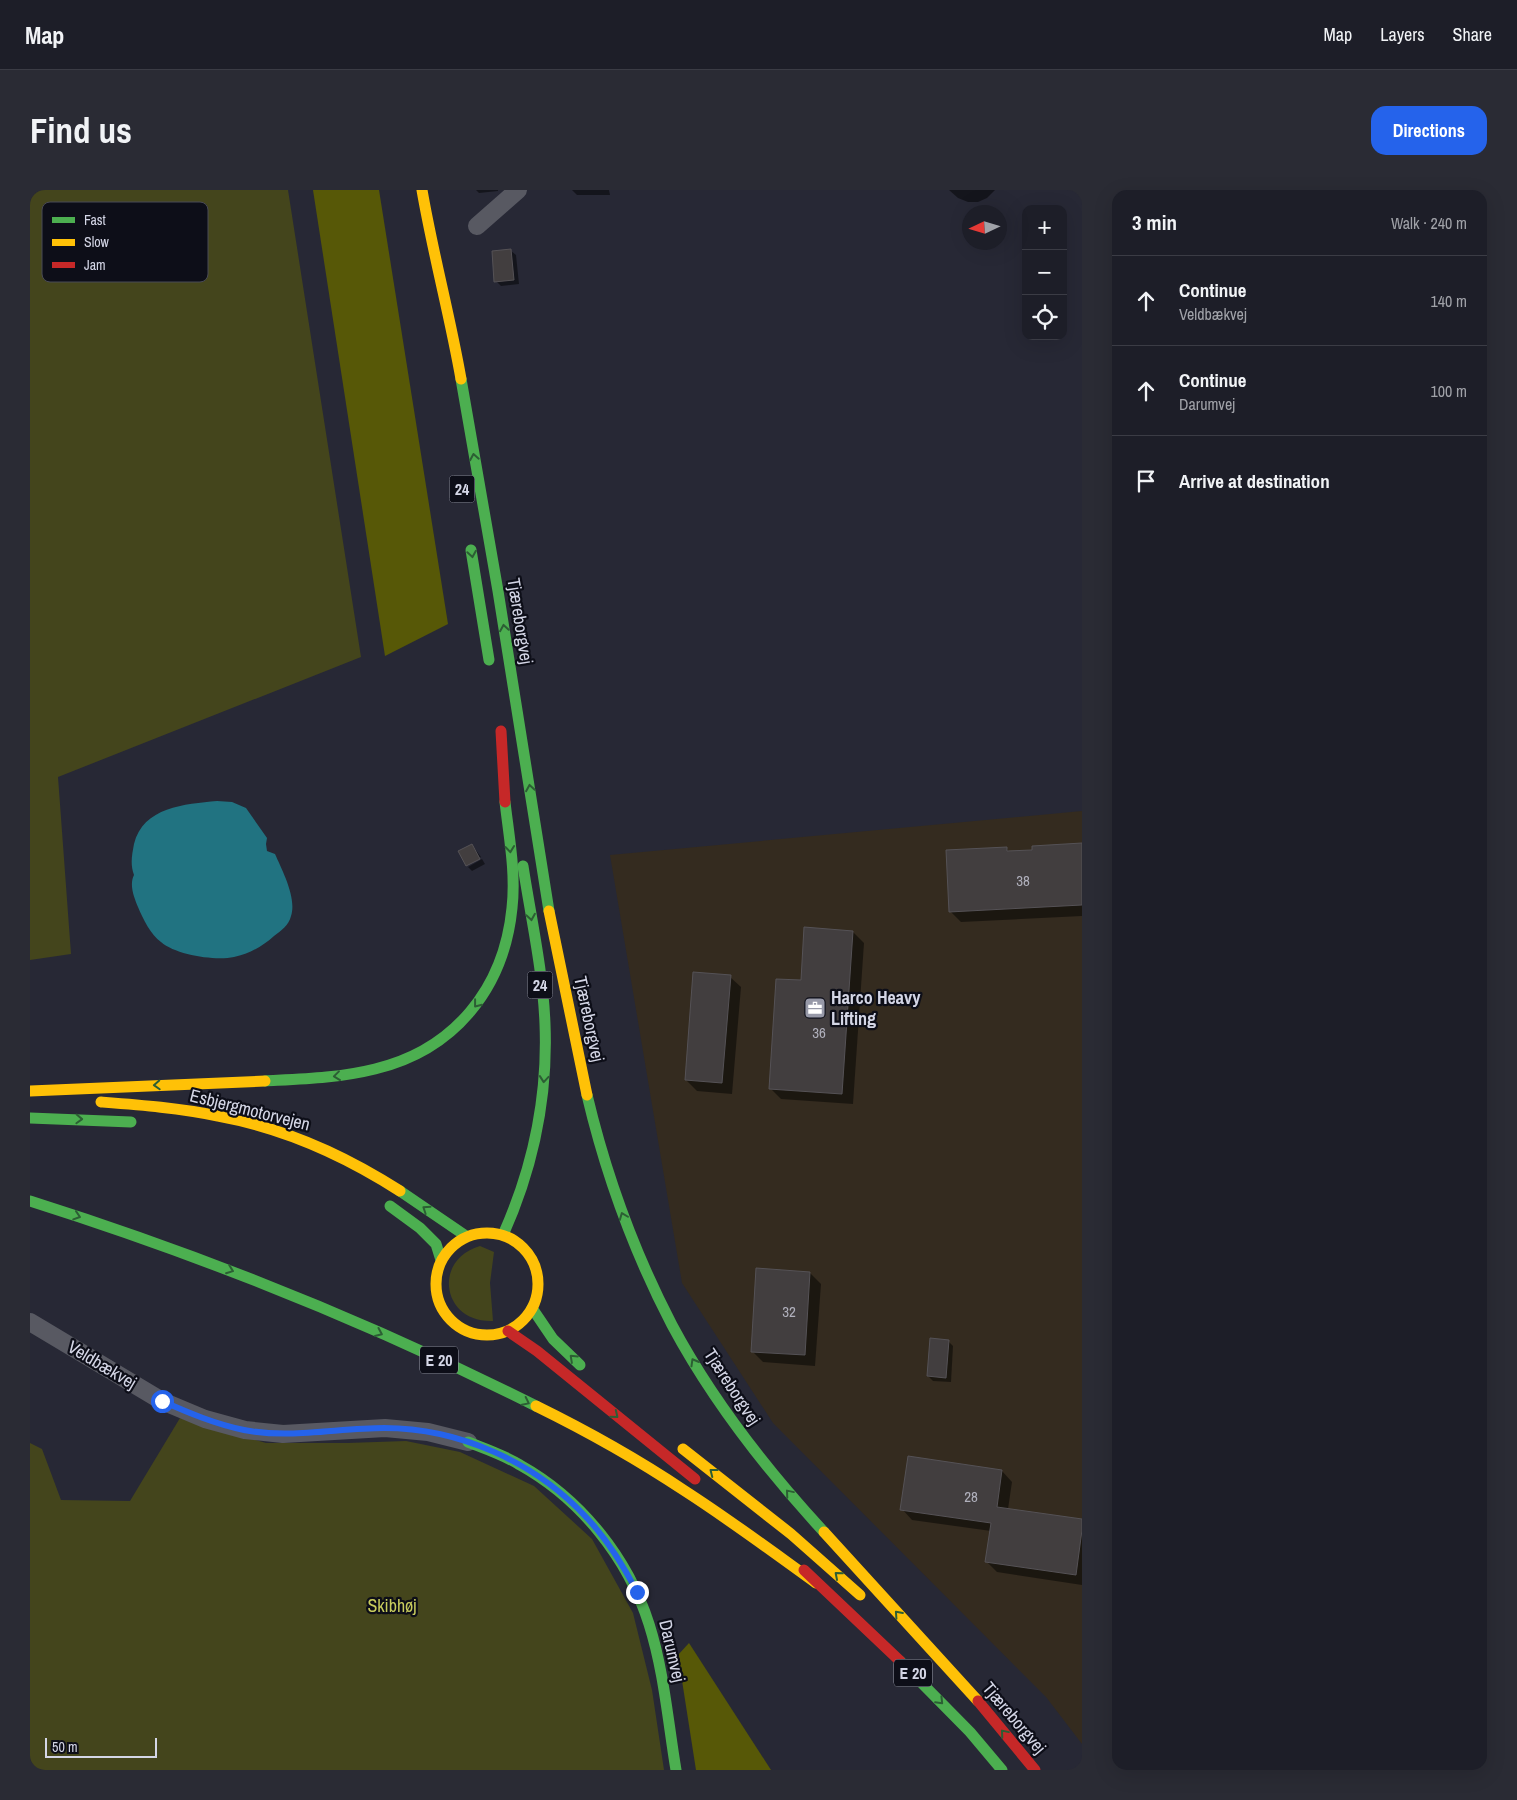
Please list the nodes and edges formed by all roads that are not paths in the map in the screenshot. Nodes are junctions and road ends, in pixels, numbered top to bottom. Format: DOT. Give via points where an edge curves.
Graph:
graph roads {
  1 [pos="422,190"];
  2 [pos="518,190"];
  3 [pos="477,226"];
  4 [pos="432,246"];
  5 [pos="435,310"];
  6 [pos="469,534"];
  7 [pos="491,672"];
  8 [pos="551,923"];
  9 [pos="559,1016"];
  10 [pos="30,1091"];
  11 [pos="30,1101"];
  12 [pos="62,1101"];
  13 [pos="88,1102"];
  14 [pos="30,1118"];
  15 [pos="141,1123"];
  16 [pos="380,1200"];
  17 [pos="30,1201"];
  18 [pos="503,1235"];
  19 [pos="466,1236"];
  20 [pos="441,1260"];
  21 [pos="532,1308"];
  22 [pos="30,1322"];
  23 [pos="508,1331"];
  24 [pos="590,1372"];
  25 [pos="468,1442"];
  26 [pos="676,1443"];
  27 [pos="704,1486"];
  28 [pos="742,1516"];
  29 [pos="816,1583"];
  30 [pos="872,1605"];
  31 [pos="886,1618"];
  32 [pos="966,1688"];
  33 [pos="676,1770"];
  34 [pos="1002,1770"];
  35 [pos="1035,1770"];
  1 -- 4 [label="main road, Tjæreborgvej / 24"];
  2 -- 3 [label="street"];
  4 -- 5 [label="main road, Tjæreborgvej / 24"];
  8 -- 4 [label="main road, Tjæreborgvej / 24, one-way" via="455,343"];
  6 -- 7 [label="main road, Tjæreborgvej, one-way"];
  8 -- 9 [label="main road, 24"];
  32 -- 8 [label="main road, Tjæreborgvej, one-way" via="750,1445 673,1326 631,1235 599,1143"];
  10 -- 18 [label="main road, 24" via="342,1076 393,1064 446,1036 486,992 498,970 511,919 513,887 500,726 538,959 545,1024 540,1119 519,1198"];
  11 -- 12 [label="main road"];
  19 -- 13 [label="main road, Esbjergmotorvejen, one-way" via="376,1177 314,1144 205,1113"];
  14 -- 15 [label="main road, one-way"];
  16 -- 20 [label="main road" via="420,1228 436,1244"];
  17 -- 29 [label="main road, E 20, one-way" via="232,1271 475,1376 642,1463"];
  18 -- 19 [label="main road, E 20" via="491,1232"];
  18 -- 21 [label="main road, E 20" via="521,1240 537,1272 537,1297"];
  19 -- 20 [label="main road, E 20" via="447,1250"];
  20 -- 23 [label="main road, E 20" via="435,1287 444,1314 466,1331 487,1335"];
  21 -- 23 [label="main road" via="526,1318"];
  24 -- 21 [label="main road, one-way" via="550,1336"];
  22 -- 25 [label="street, Veldbækvej" via="162,1401 221,1424 283,1434 385,1428 428,1432"];
  23 -- 27 [label="main road, one-way"];
  25 -- 33 [label="main road, Darumvej" via="519,1464 558,1491 591,1522 622,1564 637,1592 652,1636"];
  30 -- 26 [label="main road, one-way" via="791,1534"];
  28 -- 29 [label="main road, E 20" via="780,1546"];
  29 -- 34 [label="main road, E 20, one-way" via="923,1683"];
  31 -- 32 [label="main road, Tjæreborgvej / E 20"];
  35 -- 32 [label="main road, Tjæreborgvej / E 20, one-way"];
}
